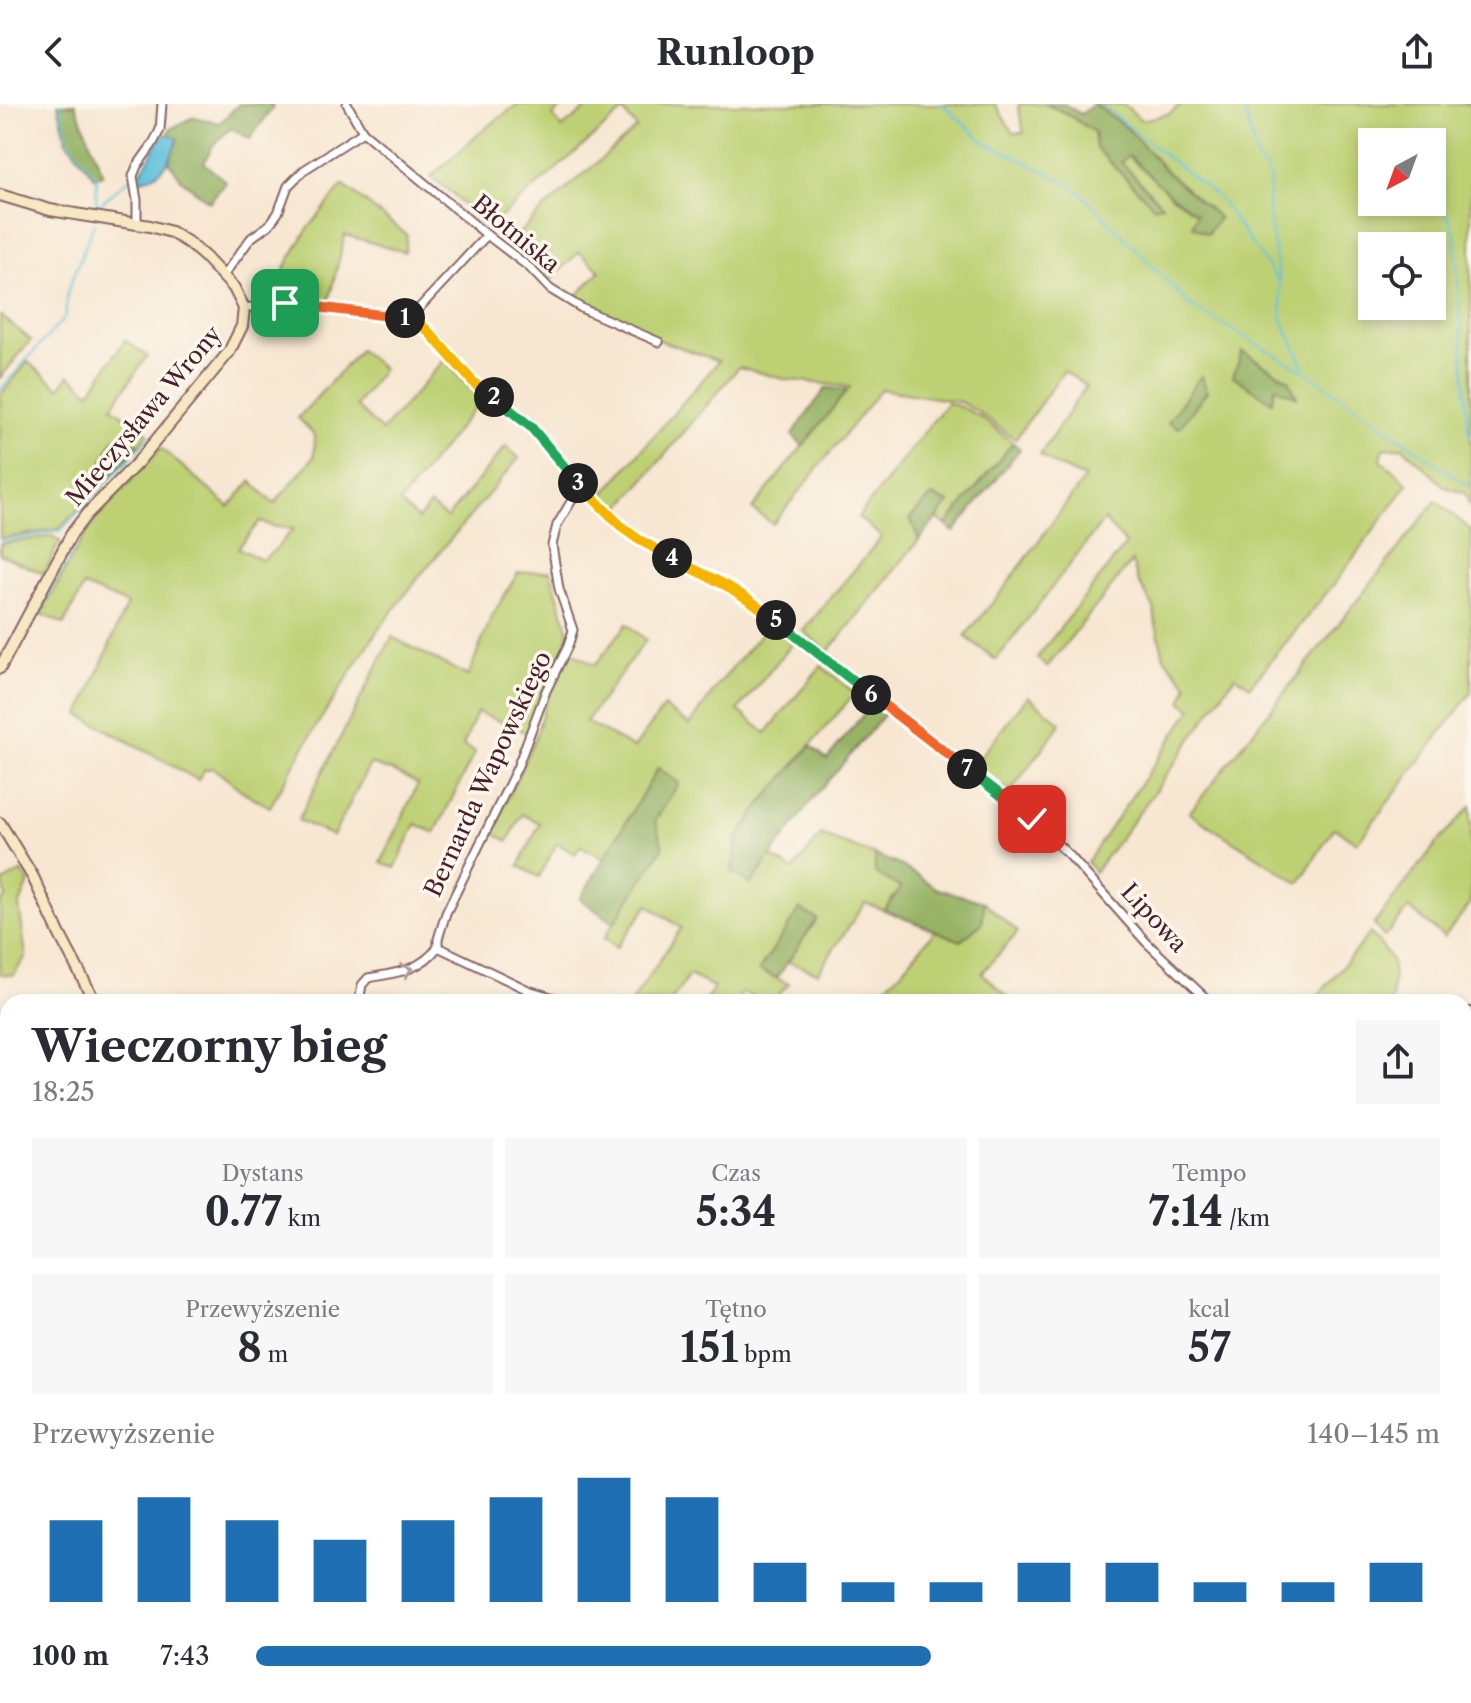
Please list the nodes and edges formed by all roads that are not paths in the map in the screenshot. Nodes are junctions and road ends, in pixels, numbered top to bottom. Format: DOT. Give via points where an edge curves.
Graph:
graph roads {
  1 [pos="162,104"];
  2 [pos="347,104"];
  3 [pos="363,132"];
  4 [pos="0,195"];
  5 [pos="137,224"];
  6 [pos="487,235"];
  7 [pos="223,276"];
  8 [pos="244,308"];
  9 [pos="409,319"];
  10 [pos="659,342"];
  11 [pos="581,485"];
  12 [pos="0,668"];
  13 [pos="0,823"];
  14 [pos="438,947"];
  15 [pos="91,994"];
  16 [pos="360,994"];
  17 [pos="541,994"];
  18 [pos="1201,994"];
  1 -- 5 [label="street" via="160,130 133,176"];
  2 -- 3 [label="street, Błotniska"];
  3 -- 6 [label="street, Błotniska"];
  3 -- 7 [label="street" via="288,186 278,213"];
  4 -- 5 [label="street, Mieczysława Wrony" via="50,210"];
  5 -- 7 [label="street, Mieczysława Wrony" via="181,237"];
  6 -- 9 [label="street"];
  6 -- 10 [label="street, Błotniska" via="566,299"];
  7 -- 8 [label="street, Mieczysława Wrony"];
  8 -- 9 [label="street" via="275,302"];
  8 -- 12 [label="street, Mieczysława Wrony" via="229,352 72,533"];
  9 -- 11 [label="street, Lipowa" via="436,338 475,384 531,427"];
  11 -- 14 [label="street, Bernarda Wapowskiego" via="557,525 552,545 573,630 517,768 446,913"];
  11 -- 18 [label="street, Lipowa" via="638,539 751,601 1008,799"];
  13 -- 15 [label="street"];
  16 -- 14 [label="street, one-way" via="368,978 417,968"];
  14 -- 17 [label="street"];
}
